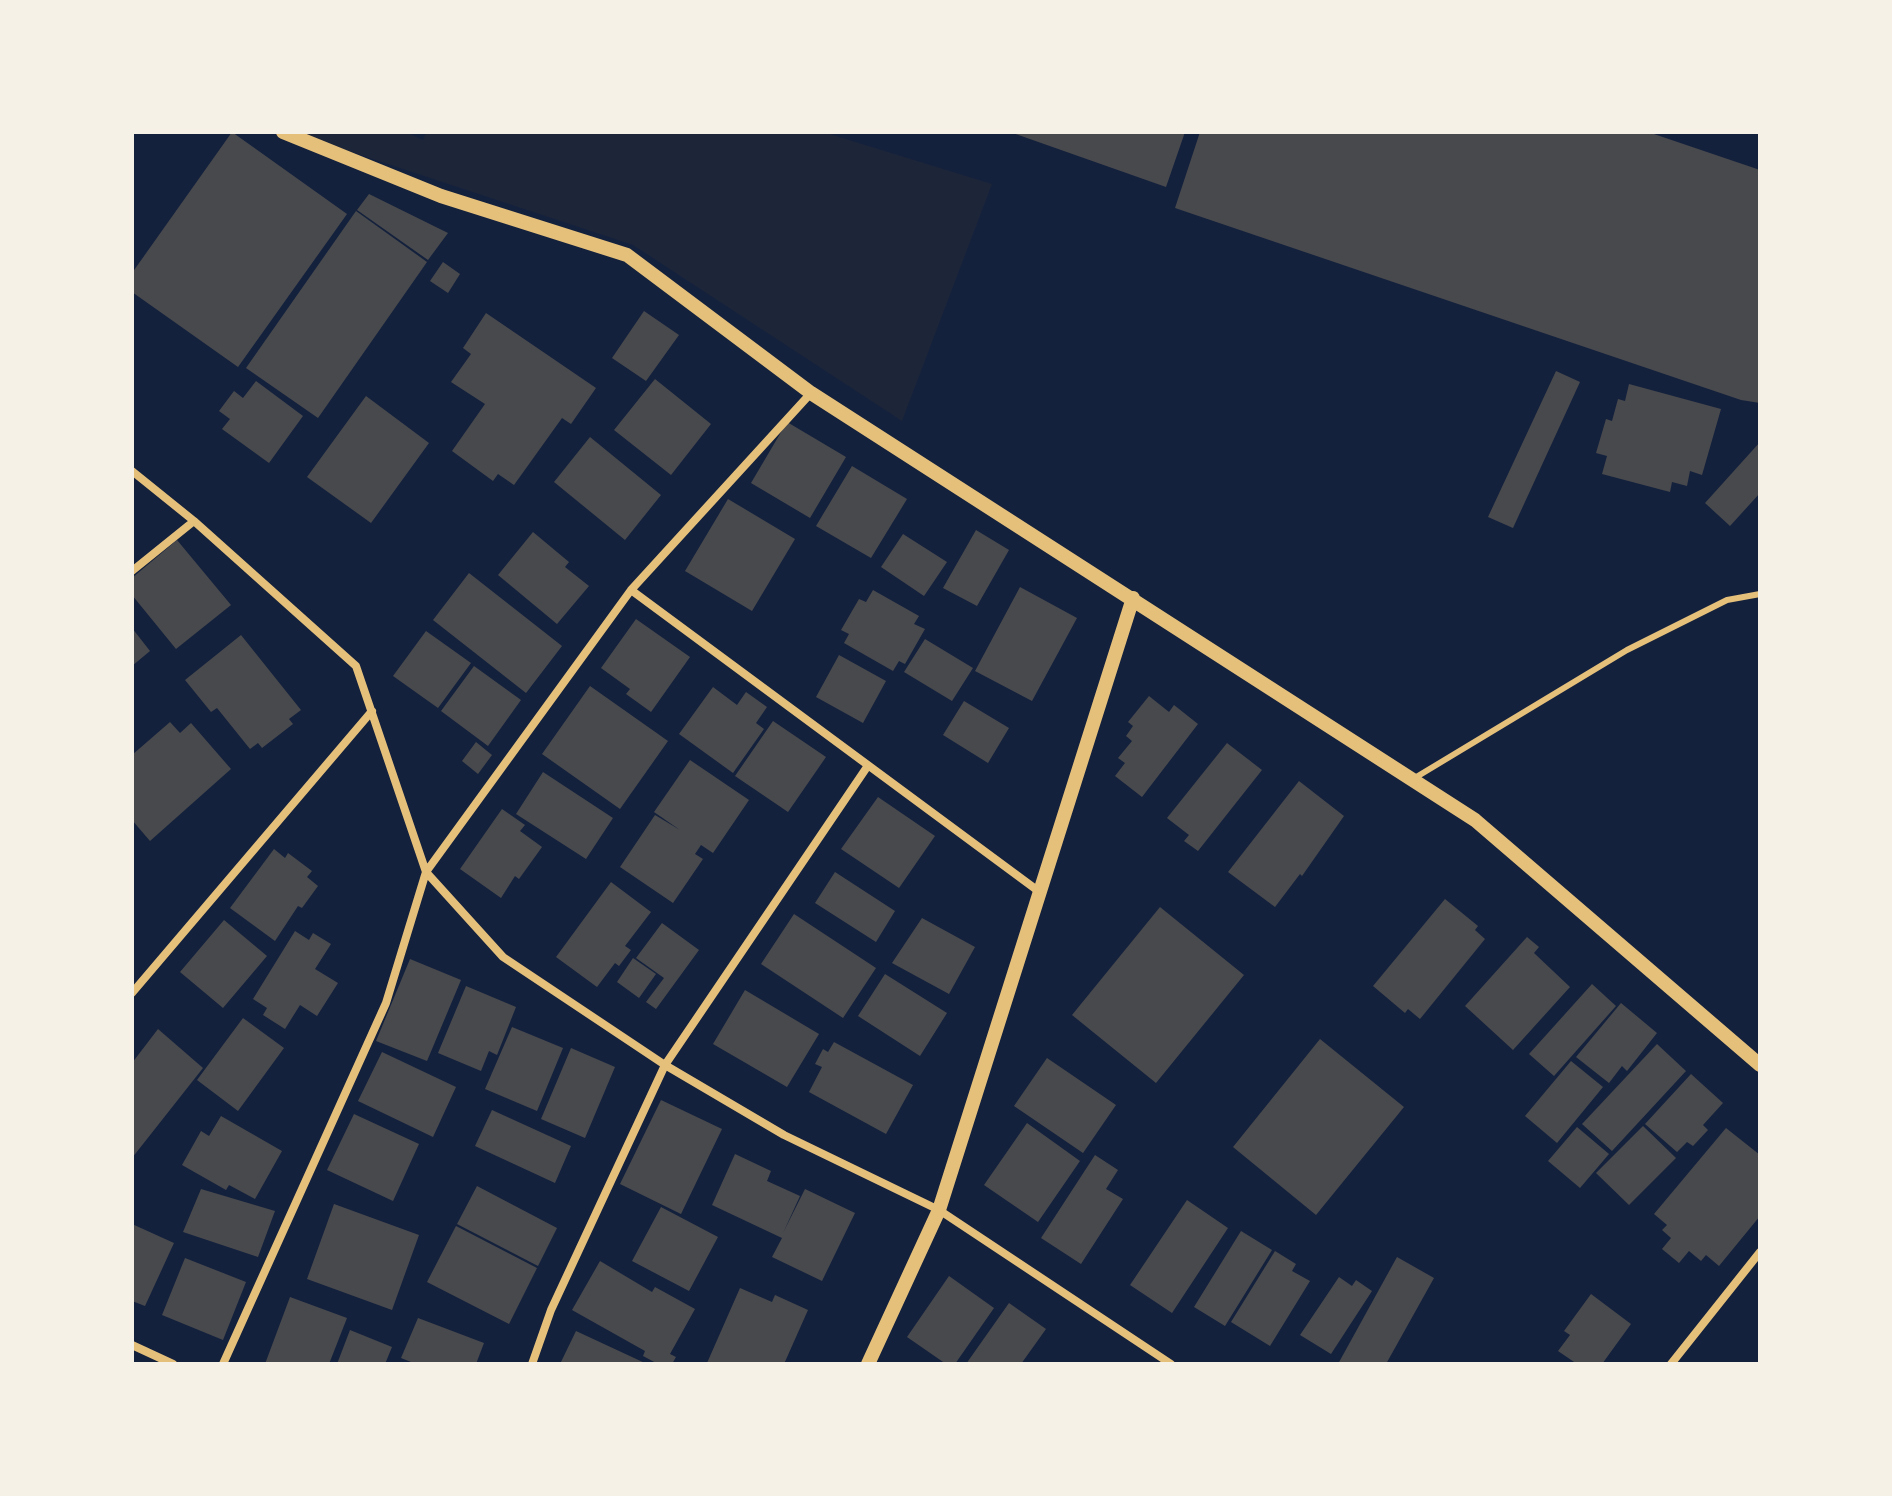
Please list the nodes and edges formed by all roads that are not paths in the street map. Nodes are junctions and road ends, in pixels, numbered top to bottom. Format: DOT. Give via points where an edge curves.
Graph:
graph roads {
  1 [pos="283,132"];
  2 [pos="811,393"];
  3 [pos="132,471"];
  4 [pos="194,521"];
  5 [pos="132,571"];
  6 [pos="631,590"];
  7 [pos="1760,594"];
  8 [pos="1133,598"];
  9 [pos="372,711"];
  10 [pos="867,767"];
  11 [pos="1413,779"];
  12 [pos="426,872"];
  13 [pos="1042,893"];
  14 [pos="132,993"];
  15 [pos="665,1065"];
  16 [pos="1760,1065"];
  17 [pos="939,1210"];
  18 [pos="1760,1252"];
  19 [pos="132,1345"];
  20 [pos="173,1364"];
  21 [pos="223,1364"];
  22 [pos="532,1364"];
  23 [pos="868,1364"];
  24 [pos="1171,1364"];
  25 [pos="1671,1364"];
  1 -- 2 [label="street" via="441,196 627,255"];
  2 -- 6 [label="street"];
  2 -- 8 [label="street"];
  3 -- 4 [label="street"];
  4 -- 5 [label="street"];
  4 -- 9 [label="street" via="356,666"];
  6 -- 10 [label="street"];
  6 -- 12 [label="street"];
  7 -- 11 [label="lane" via="1727,600 1627,650"];
  8 -- 11 [label="street"];
  8 -- 13 [label="street"];
  9 -- 12 [label="street"];
  9 -- 14 [label="street"];
  10 -- 13 [label="street"];
  10 -- 15 [label="street"];
  11 -- 16 [label="street" via="1475,820"];
  12 -- 15 [label="street" via="503,957"];
  12 -- 21 [label="street" via="386,1003"];
  13 -- 17 [label="street"];
  15 -- 17 [label="street" via="784,1135"];
  15 -- 22 [label="street" via="551,1310"];
  17 -- 23 [label="street"];
  17 -- 24 [label="street"];
  18 -- 25 [label="street"];
  19 -- 20 [label="street"];
}
